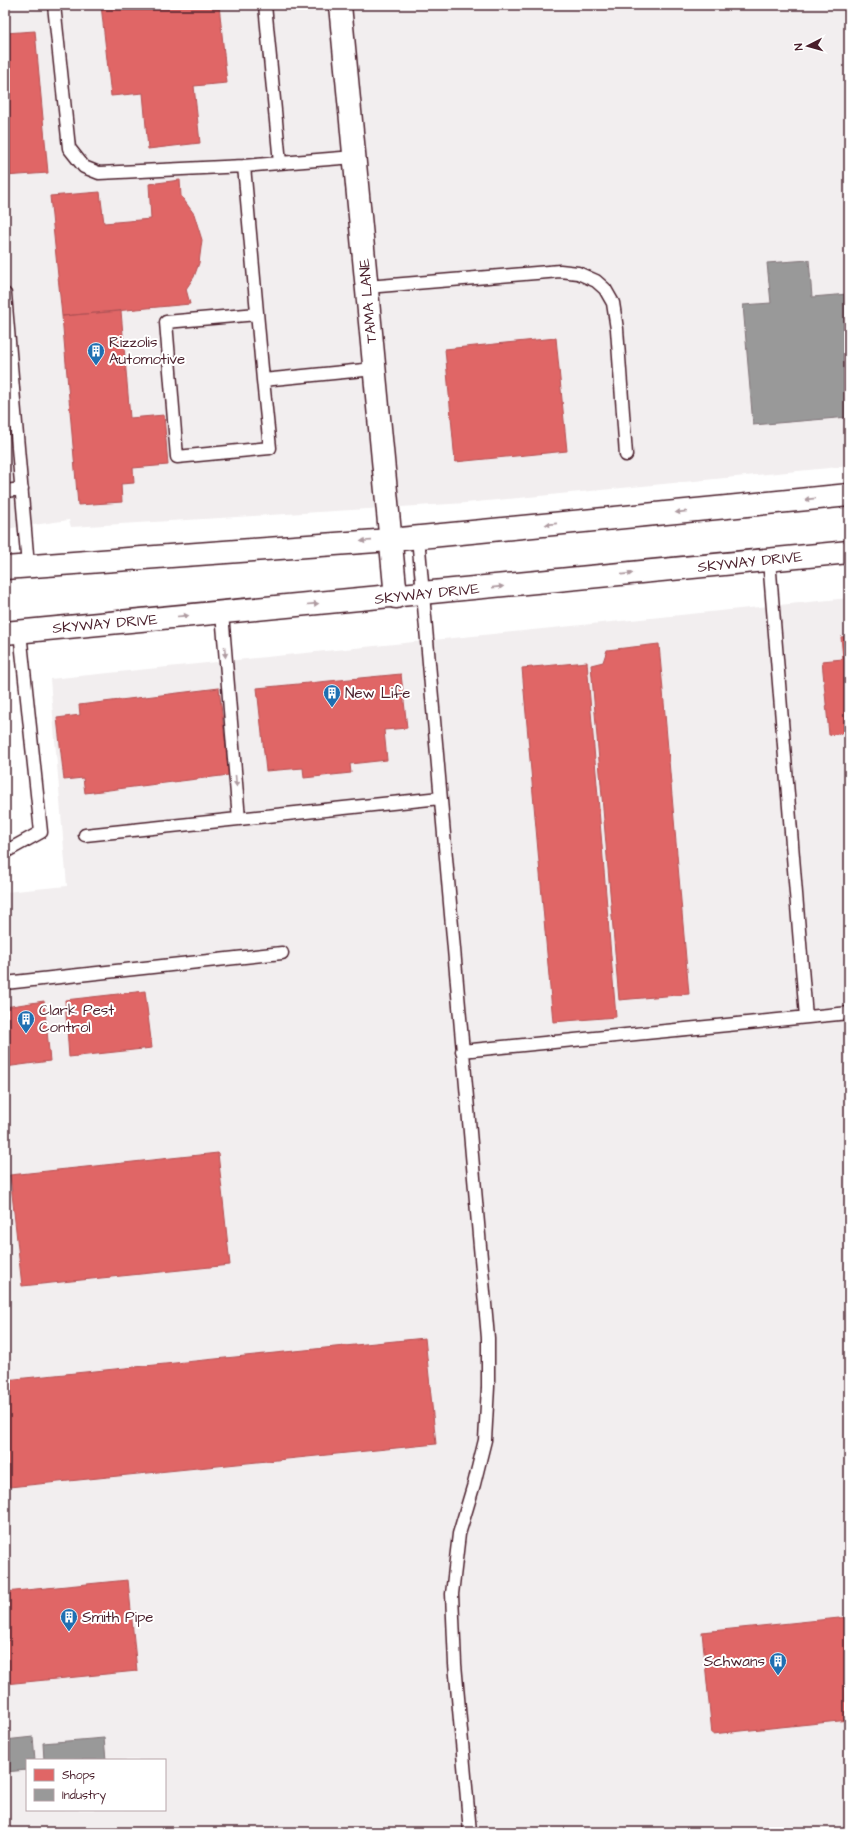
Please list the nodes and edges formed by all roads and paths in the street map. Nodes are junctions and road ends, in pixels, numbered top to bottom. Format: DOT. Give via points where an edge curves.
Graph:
graph roads {
  1 [pos="54,5"];
  2 [pos="265,5"];
  3 [pos="340,5"];
  4 [pos="354,157"];
  5 [pos="280,163"];
  6 [pos="244,166"];
  7 [pos="367,287"];
  8 [pos="5,294"];
  9 [pos="257,314"];
  10 [pos="374,369"];
  11 [pos="263,380"];
  12 [pos="626,455"];
  13 [pos="22,489"];
  14 [pos="5,491"];
  15 [pos="849,495"];
  16 [pos="418,537"];
  17 [pos="390,540"];
  18 [pos="849,552"];
  19 [pos="769,560"];
  20 [pos="28,566"];
  21 [pos="5,568"];
  22 [pos="422,594"];
  23 [pos="396,597"];
  24 [pos="222,613"];
  25 [pos="13,632"];
  26 [pos="440,798"];
  27 [pos="239,819"];
  28 [pos="85,835"];
  29 [pos="5,852"];
  30 [pos="282,953"];
  31 [pos="5,983"];
  32 [pos="849,1013"];
  33 [pos="806,1017"];
  34 [pos="462,1051"];
  35 [pos="470,1832"];
  1 -- 6 [label="lane" via="69,148 84,167 99,173"];
  2 -- 5 [label="lane"];
  3 -- 4 [label="main road, TAMA LANE"];
  4 -- 5 [label="lane"];
  4 -- 7 [label="main road, TAMA LANE"];
  5 -- 6 [label="lane"];
  6 -- 9 [label="lane"];
  7 -- 10 [label="main road, TAMA LANE"];
  7 -- 12 [label="lane" via="560,271 578,273 596,281 614,303"];
  8 -- 13 [label="lane"];
  9 -- 11 [label="lane"];
  9 -- 11 [label="lane" via="166,322 177,456 270,448"];
  10 -- 11 [label="lane"];
  10 -- 17 [label="main road, TAMA LANE"];
  13 -- 14 [label="lane"];
  13 -- 20 [label="lane"];
  15 -- 16 [label="main road, one-way"];
  16 -- 17 [label="main road"];
  16 -- 22 [label="lane"];
  17 -- 20 [label="main road, one-way"];
  17 -- 23 [label="main road, TAMA LANE"];
  18 -- 19 [label="main road, SKYWAY DRIVE"];
  22 -- 19 [label="main road, SKYWAY DRIVE, one-way"];
  19 -- 33 [label="lane"];
  20 -- 21 [label="main road"];
  22 -- 23 [label="main road, SKYWAY DRIVE"];
  22 -- 26 [label="lane"];
  24 -- 23 [label="main road, SKYWAY DRIVE, one-way"];
  25 -- 24 [label="main road, SKYWAY DRIVE, one-way"];
  24 -- 27 [label="lane, one-way"];
  25 -- 29 [label="lane" via="41,832"];
  26 -- 27 [label="lane"];
  26 -- 34 [label="lane"];
  27 -- 28 [label="lane"];
  30 -- 31 [label="lane"];
  32 -- 33 [label="lane"];
  33 -- 34 [label="lane"];
  34 -- 35 [label="lane" via="488,1352 485,1440 459,1534 452,1594 455,1664"];
}
